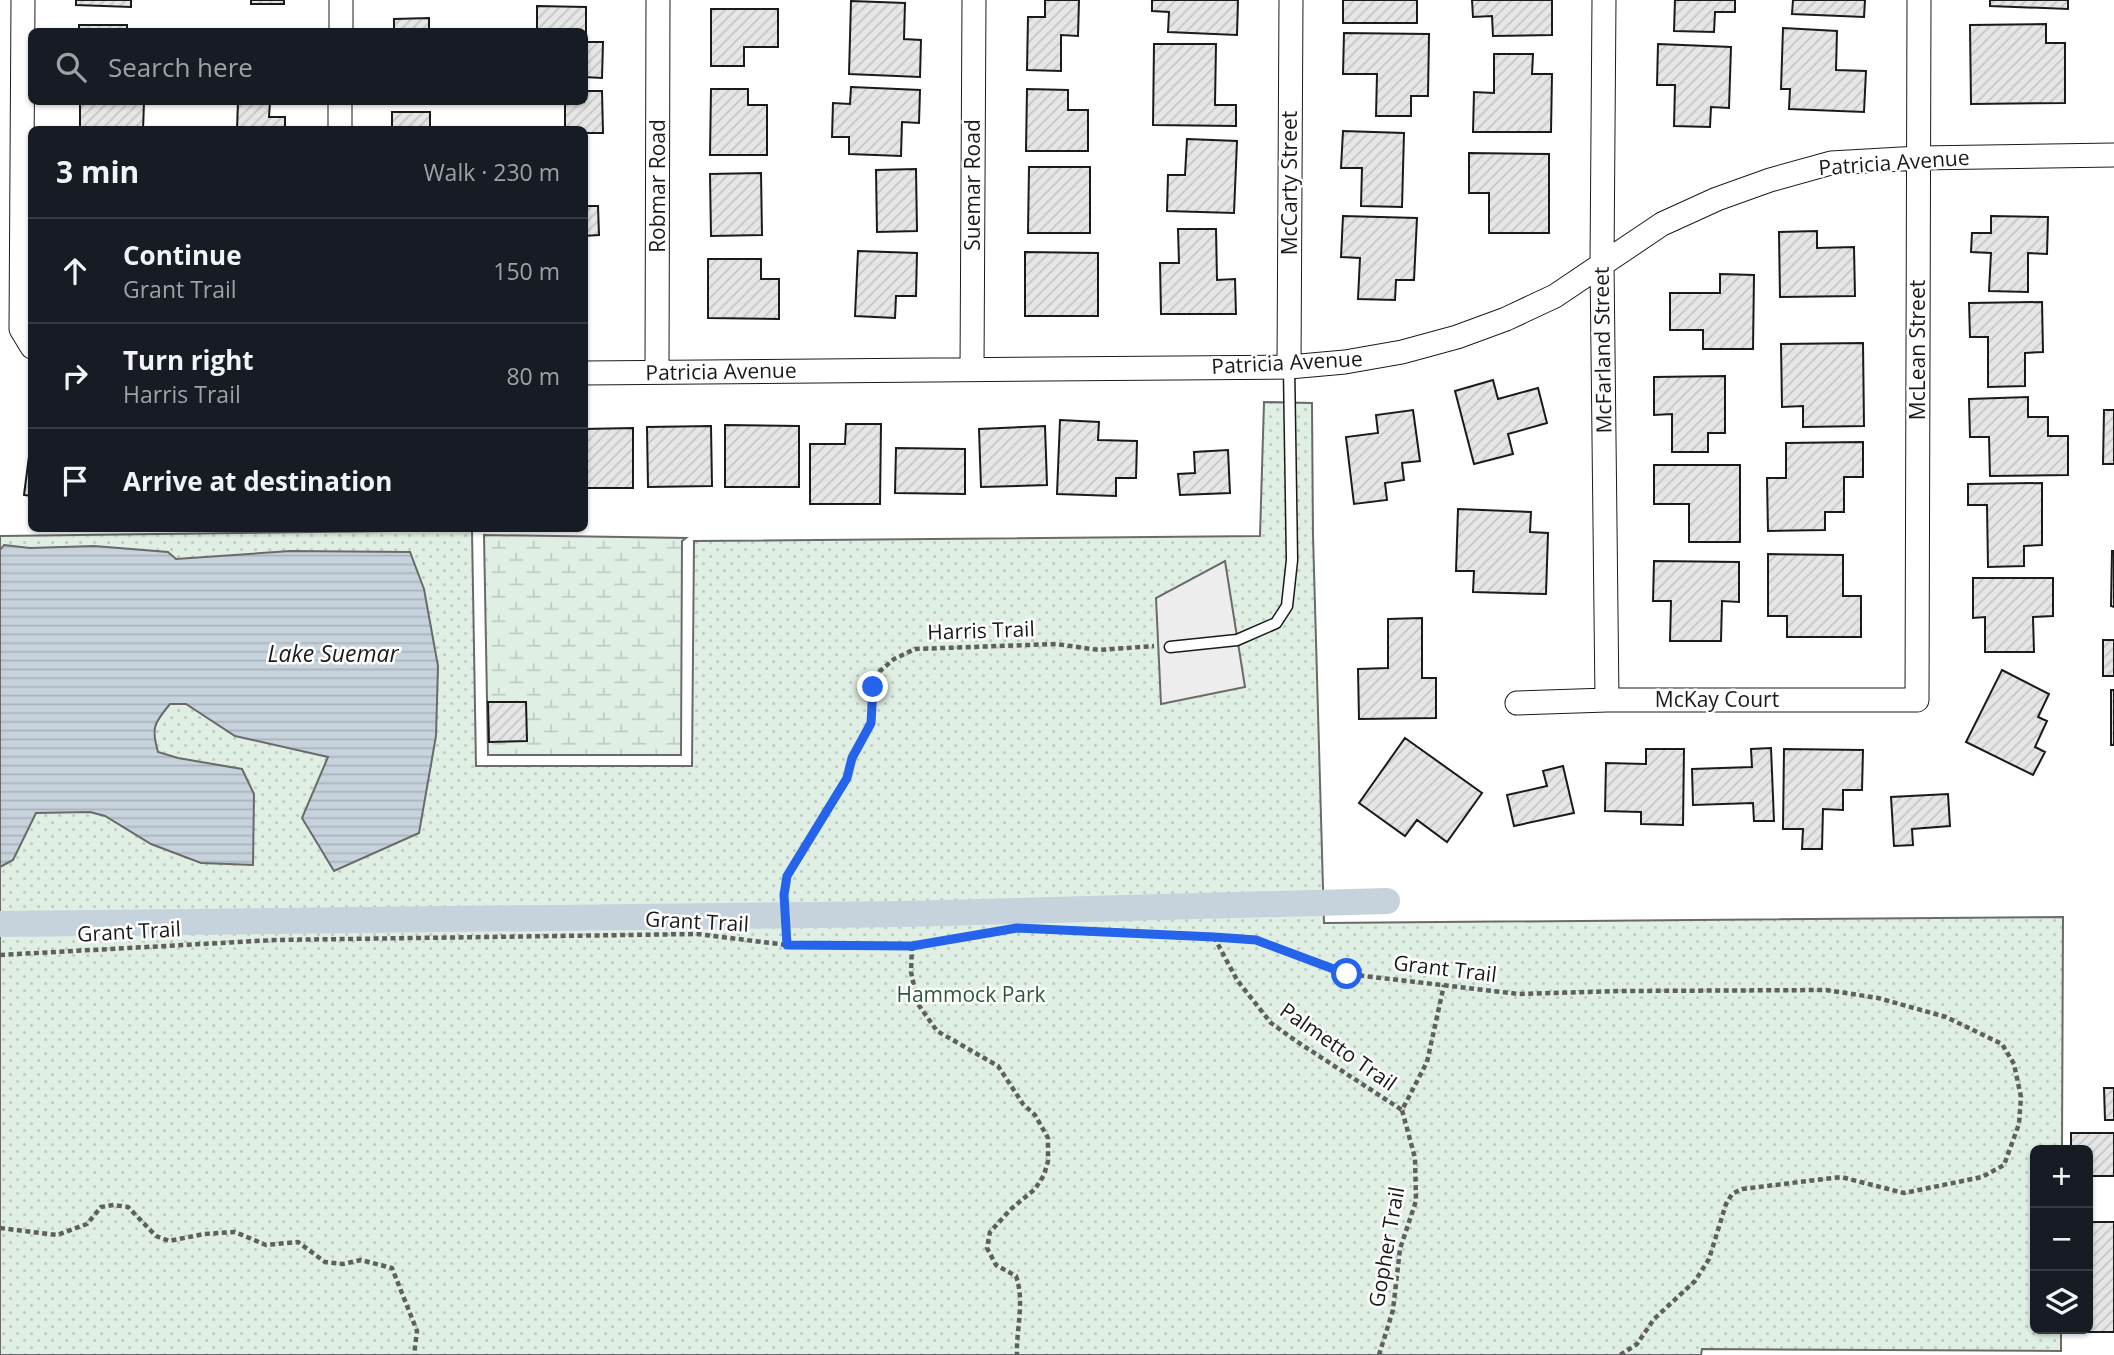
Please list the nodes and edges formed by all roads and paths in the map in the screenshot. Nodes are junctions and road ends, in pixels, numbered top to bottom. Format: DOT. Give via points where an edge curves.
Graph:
graph roads {
  1 [pos="23,0"];
  2 [pos="341,0"];
  3 [pos="659,0"];
  4 [pos="974,0"];
  5 [pos="1291,0"];
  6 [pos="1604,0"];
  7 [pos="1919,0"];
  8 [pos="341,28"];
  9 [pos="340,105"];
  10 [pos="340,126"];
  11 [pos="2114,156"];
  12 [pos="1919,158"];
  13 [pos="1602,262"];
  14 [pos="26,338"];
  15 [pos="1289,367"];
  16 [pos="972,369"];
  17 [pos="657,372"];
  18 [pos="588,373"];
  19 [pos="1170,647"];
  20 [pos="1607,700"];
  21 [pos="1917,700"];
  22 [pos="1517,703"];
  23 [pos="1214,937"];
  24 [pos="787,945"];
  25 [pos="912,946"];
  26 [pos="0,955"];
  27 [pos="1444,985"];
  28 [pos="1402,1110"];
  29 [pos="0,1228"];
  30 [pos="414,1355"];
  31 [pos="1017,1355"];
  32 [pos="1379,1355"];
  33 [pos="1620,1355"];
  1 -- 14 [label="street"];
  2 -- 8 [label="street"];
  3 -- 17 [label="street, Robmar Road"];
  4 -- 16 [label="street, Suemar Road"];
  5 -- 15 [label="street, McCarty Street"];
  6 -- 13 [label="street, McFarland Street"];
  7 -- 12 [label="street, McLean Street"];
  9 -- 10 [label="street"];
  11 -- 12 [label="street, Patricia Avenue"];
  12 -- 13 [label="street, Patricia Avenue" via="1831,163 1770,180 1662,224"];
  12 -- 21 [label="street, McLean Street"];
  13 -- 15 [label="street, Patricia Avenue" via="1555,296 1457,337 1402,352"];
  13 -- 20 [label="street, McFarland Street"];
  15 -- 16 [label="street, Patricia Avenue"];
  15 -- 19 [label="lane" via="1292,560 1287,606 1276,623 1237,640"];
  16 -- 17 [label="street, Patricia Avenue"];
  17 -- 18 [label="street, Patricia Avenue"];
  19 -- 24 [label="path, Harris Trail" via="1099,650 1056,644 915,649 894,659 880,671 873,687 871,723 847,778 787,876"];
  20 -- 21 [label="street, McKay Court"];
  20 -- 22 [label="street, McKay Court"];
  23 -- 25 [label="path, Grant Trail" via="1017,928"];
  23 -- 27 [label="path, Grant Trail" via="1256,940 1347,974"];
  23 -- 28 [label="path, Palmetto Trail" via="1237,980 1271,1023"];
  24 -- 25 [label="path, Grant Trail"];
  24 -- 26 [label="path, Grant Trail" via="696,934 275,940"];
  25 -- 31 [label="path" via="911,972 918,1004 937,1031 998,1066 1048,1138 1044,1175 990,1232 987,1248 996,1265 1016,1276 1019,1285"];
  27 -- 28 [label="path" via="1427,1062"];
  27 -- 33 [label="path, Grant Trail" via="1520,994 1826,990 1878,998 1946,1017 2002,1044 2014,1064 2021,1097 2019,1124 2004,1165 1982,1177 1904,1193 1840,1177 1742,1189 1726,1204 1709,1259 1695,1281 1654,1319 1637,1344"];
  28 -- 32 [label="path, Gopher Trail" via="1415,1158 1416,1201 1400,1249 1393,1310"];
  29 -- 30 [label="path" via="57,1235 87,1224 101,1207 114,1205 128,1207 156,1236 169,1241 235,1232 266,1245 298,1241 325,1262 361,1261 392,1268 417,1331"];
}
